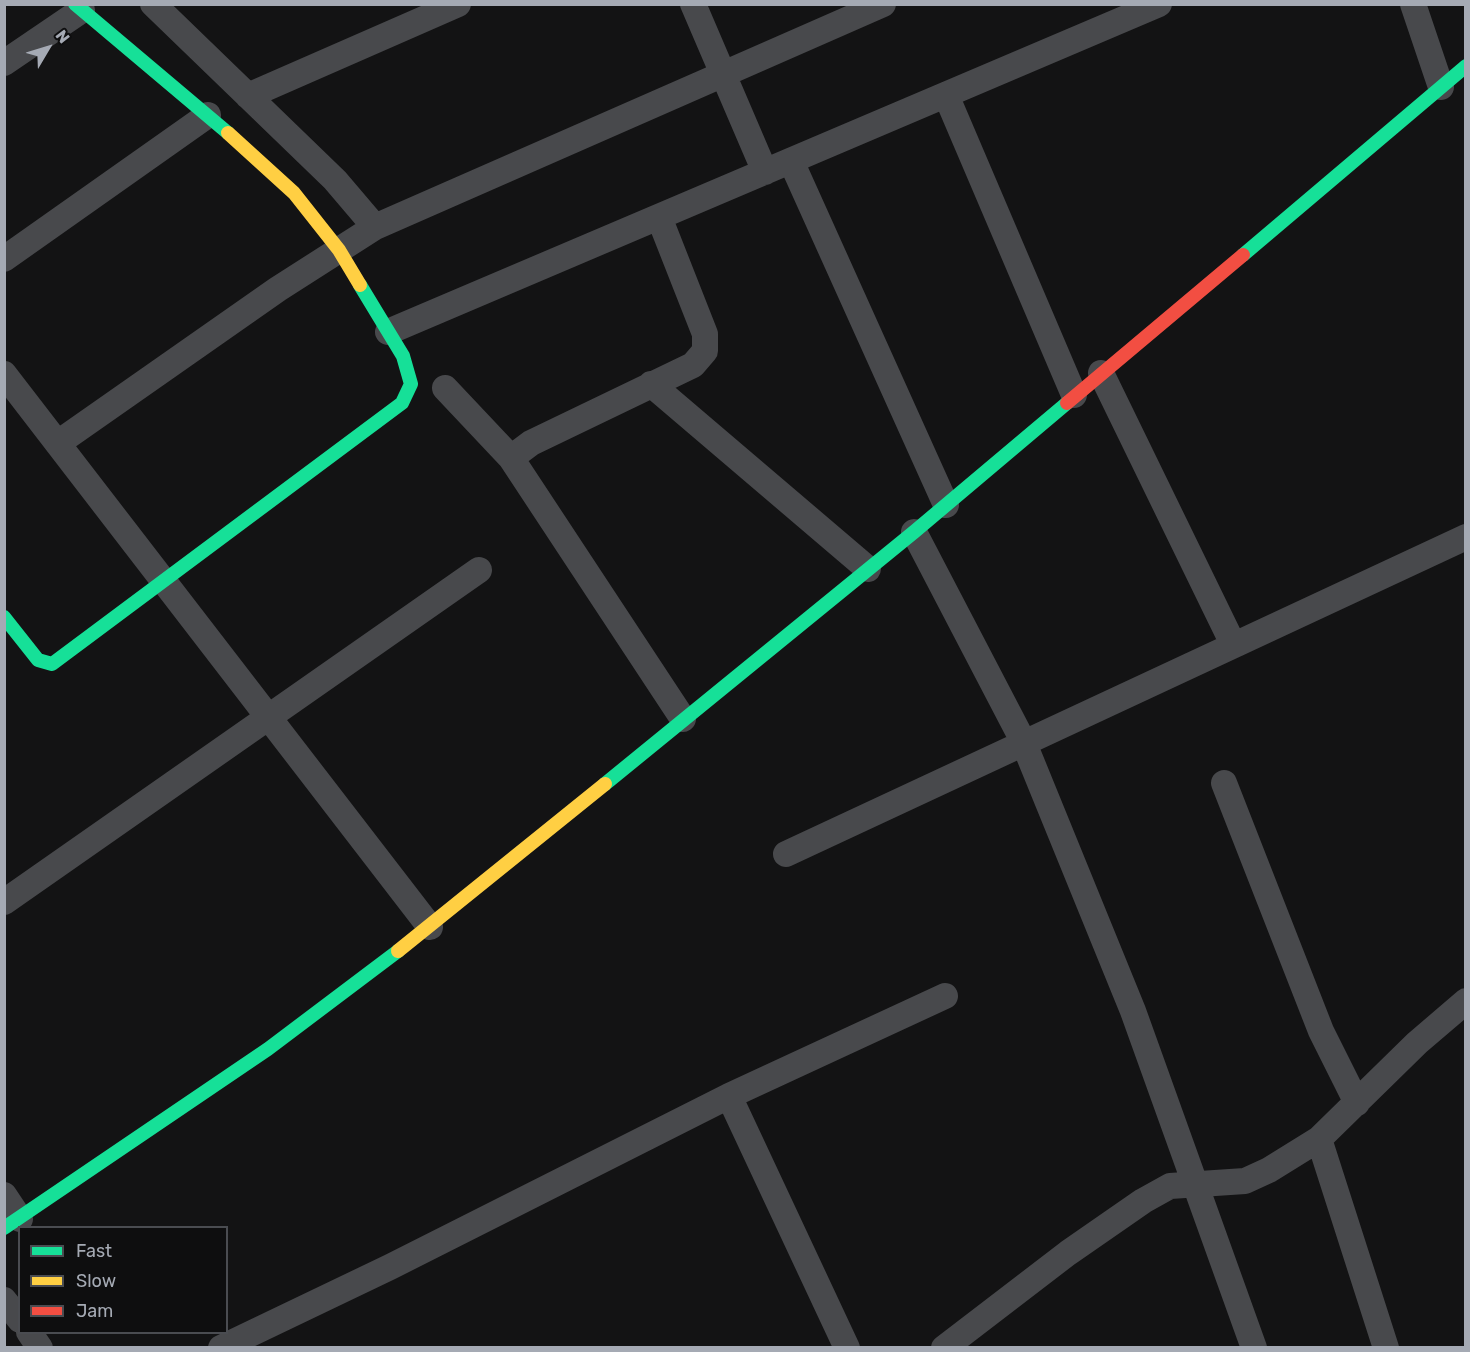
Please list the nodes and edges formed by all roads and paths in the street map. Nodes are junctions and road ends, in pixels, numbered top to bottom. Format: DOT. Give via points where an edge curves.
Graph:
graph roads {
  1 [pos="153,4"];
  2 [pos="458,4"];
  3 [pos="693,4"];
  4 [pos="883,4"];
  5 [pos="1160,4"];
  6 [pos="1413,4"];
  7 [pos="78,7"];
  8 [pos="4,63"];
  9 [pos="1466,66"];
  10 [pos="725,74"];
  11 [pos="1441,87"];
  12 [pos="946,95"];
  13 [pos="248,96"];
  14 [pos="208,115"];
  15 [pos="791,161"];
  16 [pos="765,172"];
  17 [pos="659,216"];
  18 [pos="375,227"];
  19 [pos="339,250"];
  20 [pos="4,259"];
  21 [pos="388,332"];
  22 [pos="1101,373"];
  23 [pos="4,374"];
  24 [pos="651,384"];
  25 [pos="445,388"];
  26 [pos="1074,395"];
  27 [pos="58,443"];
  28 [pos="511,458"];
  29 [pos="946,505"];
  30 [pos="914,532"];
  31 [pos="1466,537"];
  32 [pos="868,569"];
  33 [pos="479,570"];
  34 [pos="163,581"];
  35 [pos="4,617"];
  36 [pos="1233,644"];
  37 [pos="268,717"];
  38 [pos="683,719"];
  39 [pos="1023,741"];
  40 [pos="1224,783"];
  41 [pos="786,854"];
  42 [pos="4,902"];
  43 [pos="430,927"];
  44 [pos="945,996"];
  45 [pos="1466,1001"];
  46 [pos="729,1096"];
  47 [pos="1357,1103"];
  48 [pos="1319,1139"];
  49 [pos="1194,1182"];
  50 [pos="4,1196"];
  51 [pos="13,1224"];
  52 [pos="4,1300"];
  53 [pos="18,1318"];
  54 [pos="30,1334"];
  55 [pos="40,1347"];
  56 [pos="221,1347"];
  57 [pos="847,1347"];
  58 [pos="944,1347"];
  59 [pos="1254,1347"];
  60 [pos="1386,1347"];
  1 -- 13 [label="street"];
  2 -- 13 [label="street"];
  3 -- 10 [label="street"];
  4 -- 10 [label="street"];
  5 -- 12 [label="street"];
  6 -- 11 [label="street"];
  7 -- 8 [label="street"];
  7 -- 14 [label="main road"];
  9 -- 11 [label="main road"];
  10 -- 16 [label="street"];
  10 -- 18 [label="street"];
  11 -- 22 [label="main road"];
  12 -- 15 [label="street"];
  12 -- 26 [label="street"];
  13 -- 18 [label="street" via="335,180"];
  14 -- 19 [label="main road" via="294,193"];
  14 -- 20 [label="street"];
  15 -- 16 [label="street"];
  15 -- 29 [label="street"];
  16 -- 17 [label="street"];
  17 -- 21 [label="street"];
  17 -- 24 [label="street" via="705,334 705,351 693,365"];
  18 -- 19 [label="street"];
  19 -- 21 [label="main road"];
  19 -- 27 [label="street"];
  21 -- 34 [label="main road" via="403,356 411,384 402,403"];
  22 -- 26 [label="main road"];
  22 -- 36 [label="street"];
  23 -- 27 [label="street"];
  24 -- 28 [label="street" via="531,443"];
  24 -- 32 [label="street"];
  25 -- 28 [label="street"];
  26 -- 29 [label="main road"];
  27 -- 34 [label="street"];
  28 -- 38 [label="street"];
  29 -- 30 [label="main road"];
  30 -- 32 [label="main road"];
  30 -- 39 [label="street"];
  31 -- 36 [label="street"];
  32 -- 38 [label="main road"];
  33 -- 37 [label="street"];
  34 -- 35 [label="main road" via="52,664 38,660"];
  34 -- 37 [label="street"];
  36 -- 39 [label="street"];
  37 -- 42 [label="street"];
  37 -- 43 [label="street"];
  38 -- 43 [label="main road"];
  39 -- 41 [label="street"];
  39 -- 49 [label="street" via="1133,1011"];
  40 -- 47 [label="street" via="1321,1031"];
  43 -- 51 [label="main road" via="268,1049"];
  44 -- 46 [label="street"];
  45 -- 47 [label="street"];
  46 -- 56 [label="street" via="390,1267"];
  46 -- 57 [label="street"];
  47 -- 48 [label="street"];
  48 -- 49 [label="street" via="1245,1181"];
  48 -- 60 [label="street"];
  49 -- 58 [label="street" via="1170,1186 1143,1201"];
  49 -- 59 [label="street"];
  50 -- 51 [label="street"];
  52 -- 53 [label="street"];
  54 -- 55 [label="street"];
}
